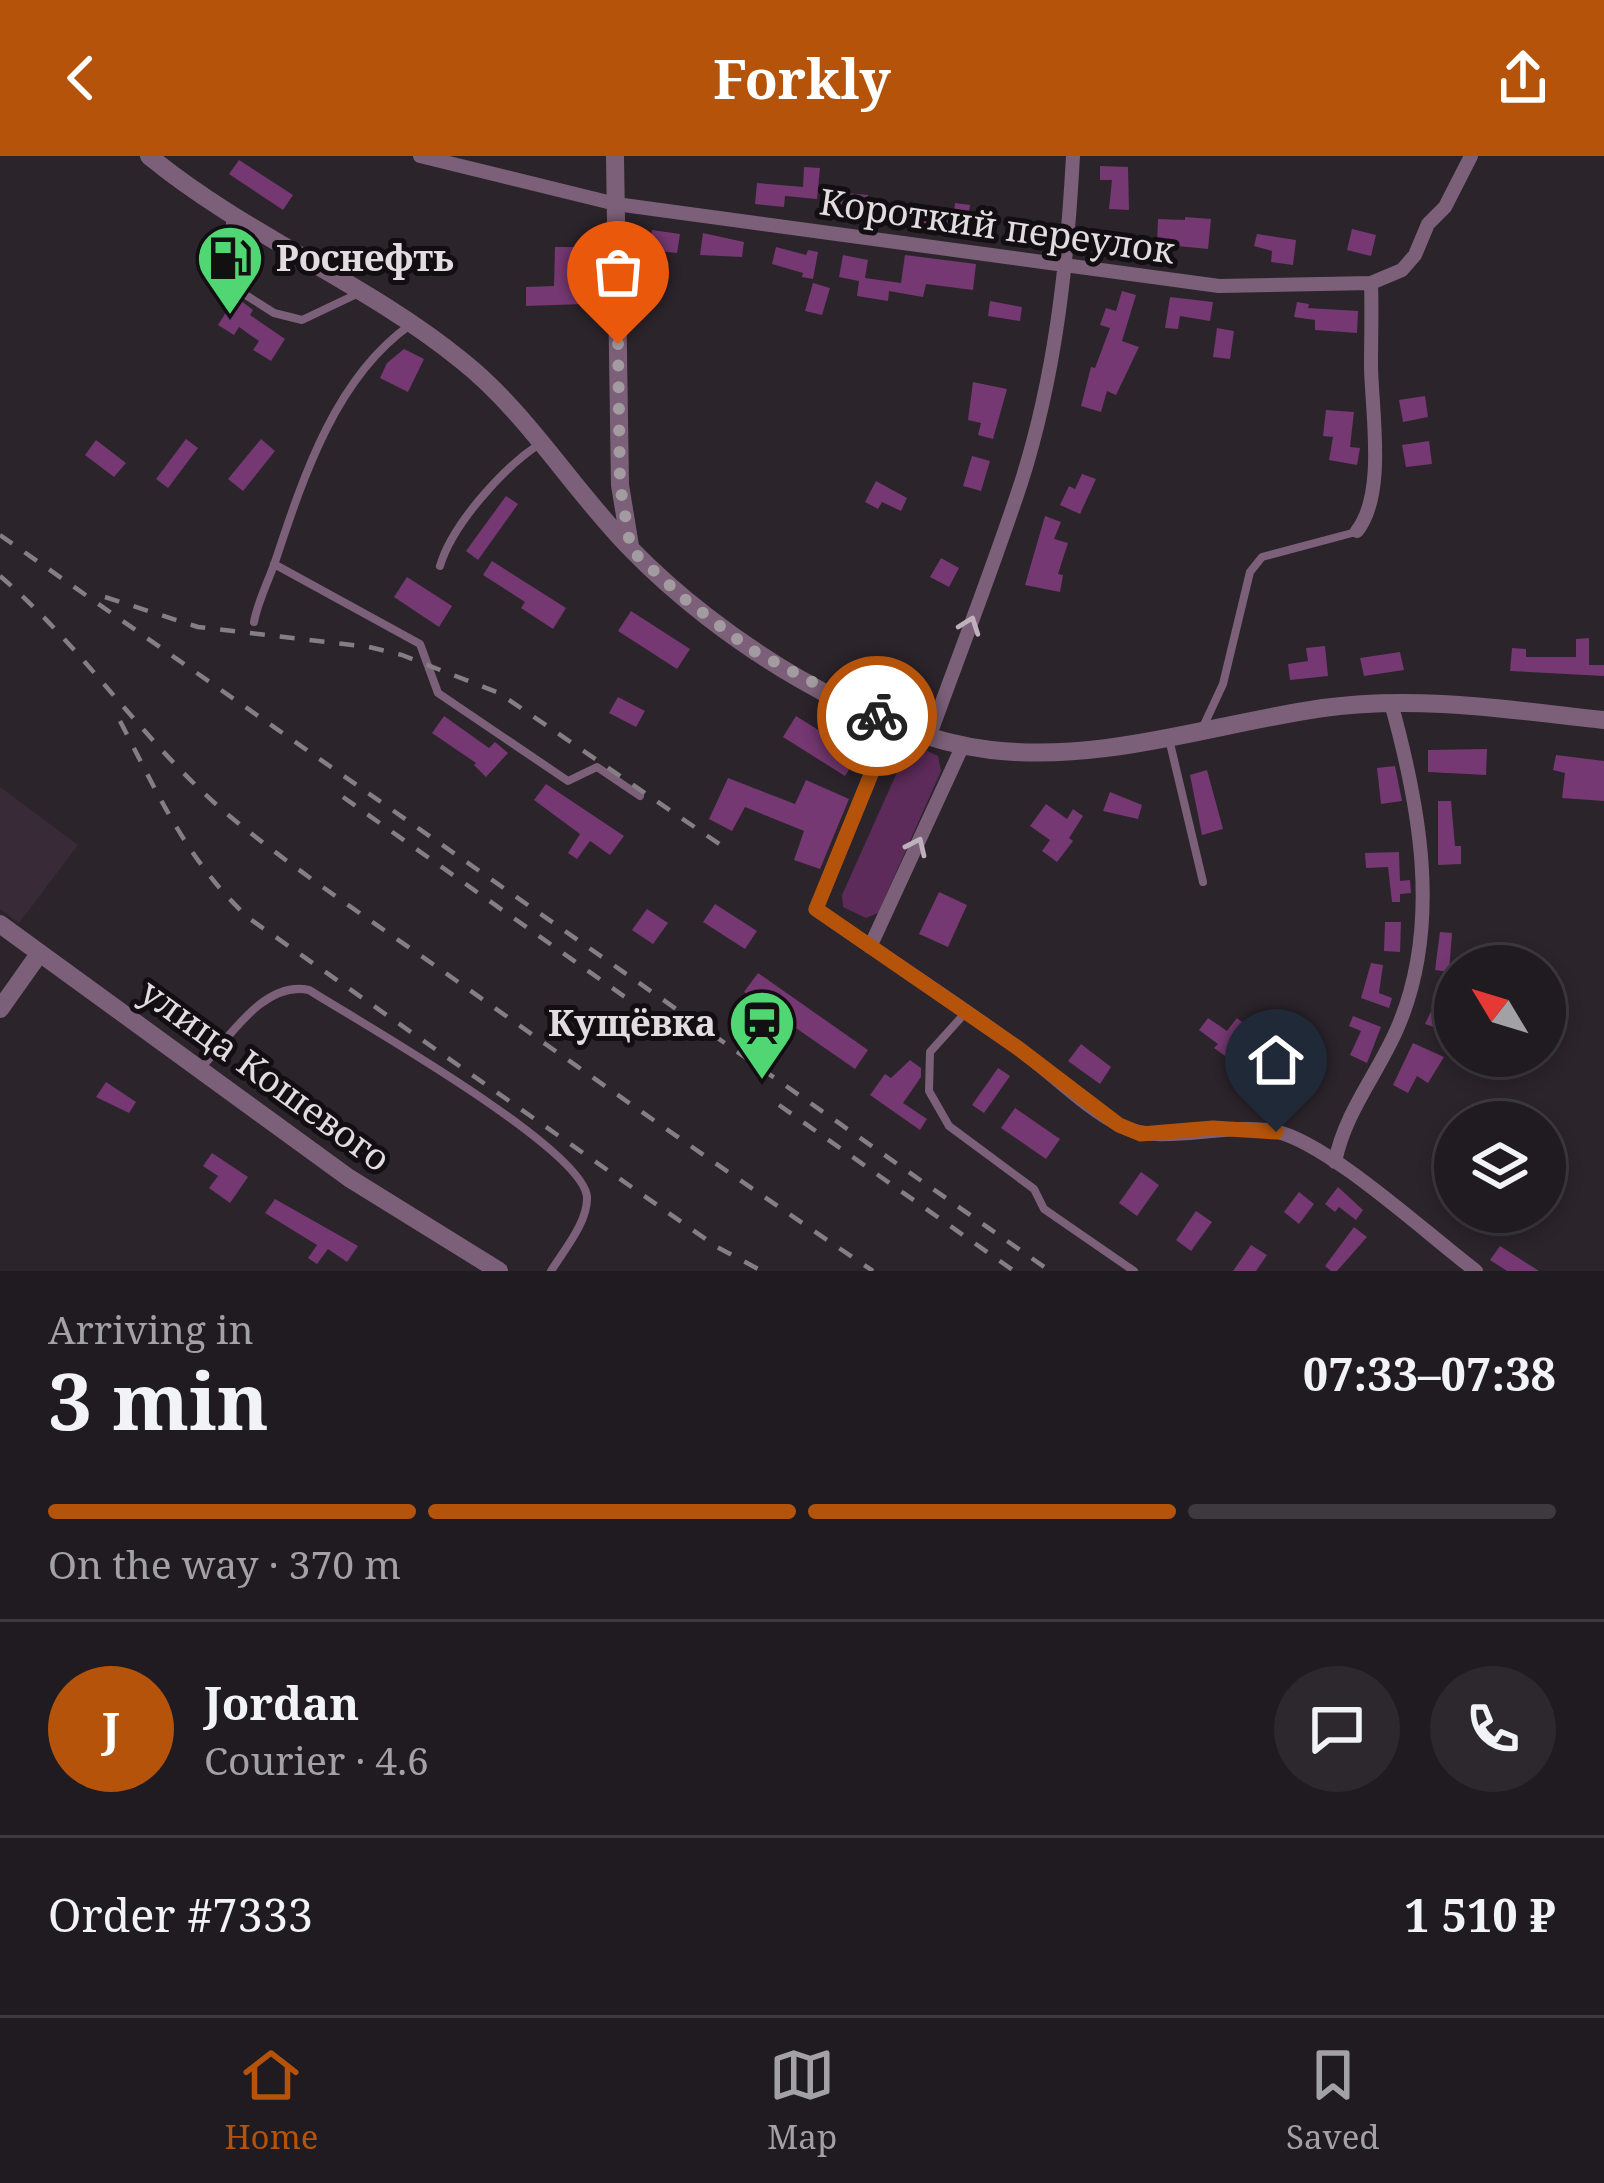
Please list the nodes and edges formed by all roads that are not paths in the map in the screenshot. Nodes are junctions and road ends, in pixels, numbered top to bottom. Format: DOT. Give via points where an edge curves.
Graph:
graph roads {
  1 [pos="420,156"];
  2 [pos="616,156"];
  3 [pos="1073,156"];
  4 [pos="1472,156"];
  5 [pos="153,157"];
  6 [pos="616,204"];
  7 [pos="230,212"];
  8 [pos="1067,265"];
  9 [pos="1371,283"];
  10 [pos="360,292"];
  11 [pos="411,324"];
  12 [pos="539,444"];
  13 [pos="1357,532"];
  14 [pos="631,550"];
  15 [pos="274,564"];
  16 [pos="440,566"];
  17 [pos="254,622"];
  18 [pos="1391,703"];
  19 [pos="1604,720"];
  20 [pos="892,723"];
  21 [pos="1200,734"];
  22 [pos="930,735"];
  23 [pos="1169,739"];
  24 [pos="963,745"];
  25 [pos="640,796"];
  26 [pos="1203,882"];
  27 [pos="0,924"];
  28 [pos="870,947"];
  29 [pos="39,953"];
  30 [pos="0,1009"];
  31 [pos="966,1012"];
  32 [pos="200,1070"];
  33 [pos="1335,1162"];
  34 [pos="499,1271"];
  35 [pos="551,1271"];
  36 [pos="1134,1271"];
  37 [pos="1476,1271"];
  1 -- 6 [label="street, Короткий переулок"];
  2 -- 6 [label="street"];
  3 -- 8 [label="street"];
  4 -- 9 [label="street" via="1414,255 1402,270"];
  5 -- 7 [label="street"];
  6 -- 8 [label="street, Короткий переулок"];
  6 -- 14 [label="street" via="620,485"];
  7 -- 10 [label="street"];
  7 -- 10 [label="lane" via="230,276 274,314 302,320"];
  8 -- 9 [label="street, Короткий переулок" via="1219,286"];
  22 -- 8 [label="street, one-way" via="1022,480"];
  9 -- 13 [label="street" via="1375,446 1370,502"];
  10 -- 11 [label="street"];
  11 -- 12 [label="street" via="467,364"];
  11 -- 15 [label="lane" via="384,343 334,418"];
  12 -- 14 [label="street"];
  12 -- 16 [label="lane" via="446,544"];
  13 -- 21 [label="lane" via="1262,556 1250,572 1222,684"];
  14 -- 20 [label="street" via="750,649"];
  15 -- 17 [label="lane"];
  15 -- 25 [label="lane" via="420,644 439,693 568,782 597,767"];
  18 -- 19 [label="street"];
  18 -- 21 [label="street"];
  18 -- 33 [label="street" via="1419,829 1420,946 1396,1030 1341,1133"];
  20 -- 22 [label="street"];
  20 -- 28 [label="street" via="816,909"];
  21 -- 23 [label="street"];
  22 -- 24 [label="street"];
  23 -- 24 [label="street" via="1048,753"];
  23 -- 26 [label="lane"];
  28 -- 24 [label="street, one-way"];
  27 -- 29 [label="street, улица Кошевого"];
  28 -- 31 [label="street"];
  29 -- 30 [label="street"];
  29 -- 32 [label="street, улица Кошевого"];
  31 -- 33 [label="street" via="1141,1134 1276,1132"];
  31 -- 36 [label="lane" via="929,1052 929,1091 949,1126 1034,1190 1044,1209"];
  32 -- 34 [label="street, улица Кошевого" via="349,1178"];
  32 -- 35 [label="lane" via="264,1001 283,990 309,990 509,1117 578,1174 586,1212"];
  33 -- 37 [label="street"];
}
